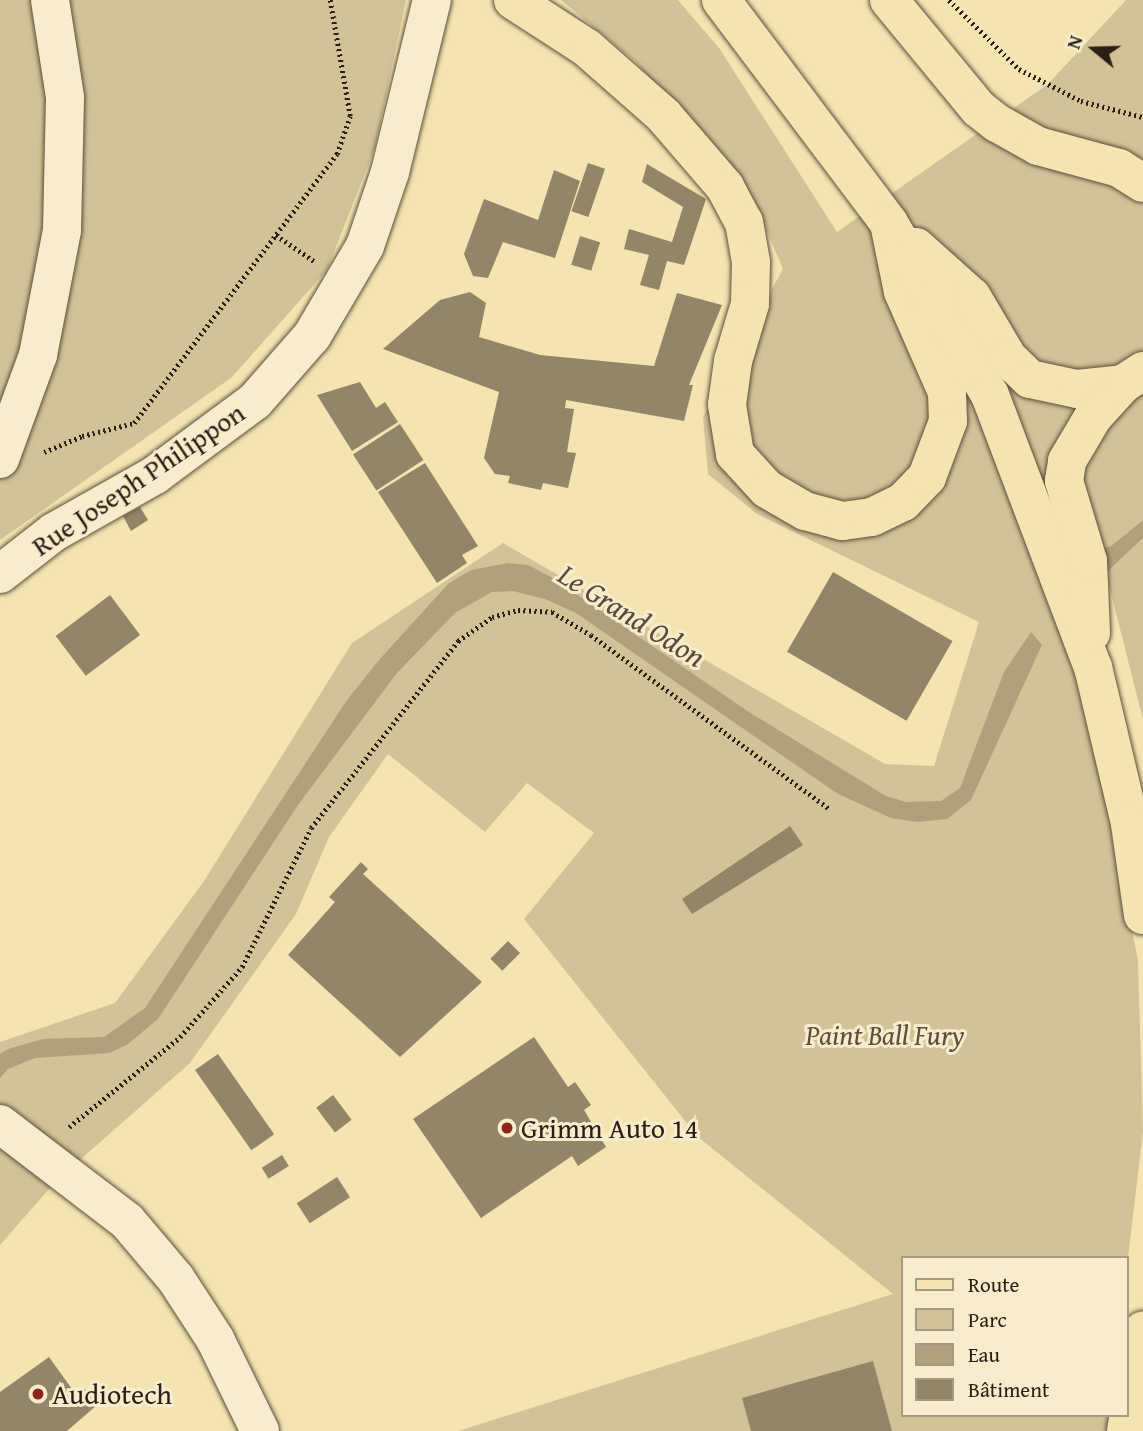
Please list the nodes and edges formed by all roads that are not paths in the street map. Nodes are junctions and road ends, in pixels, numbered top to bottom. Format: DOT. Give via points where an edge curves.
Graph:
graph roads {
  1 [pos="50,0"];
  2 [pos="513,0"];
  3 [pos="721,0"];
  4 [pos="889,0"];
  5 [pos="427,2"];
  6 [pos="1143,183"];
  7 [pos="889,223"];
  8 [pos="1133,378"];
  9 [pos="0,459"];
  10 [pos="0,573"];
  11 [pos="1093,667"];
  12 [pos="1143,915"];
  13 [pos="0,1124"];
  14 [pos="1143,1330"];
  15 [pos="1129,1413"];
  16 [pos="260,1431"];
  1 -- 9 [label="street" via="65,97 62,230 38,355"];
  2 -- 7 [label="main road" via="587,48 664,116 725,187 744,222 751,262 750,304 733,361 727,405 735,454 767,489 805,511 843,521 872,517 903,502 927,477 948,421 947,392 903,292"];
  3 -- 7 [label="main road"];
  4 -- 6 [label="main road" via="979,109 997,123 1038,146 1119,168"];
  5 -- 10 [label="street, Rue Joseph Philippon" via="390,172 365,246 344,286 284,373 255,401 155,475 54,532"];
  7 -- 8 [label="main road" via="972,297 1008,358 1030,379 1077,389"];
  7 -- 11 [label="main road" via="990,395"];
  8 -- 11 [label="main road" via="1081,436 1067,461 1064,481 1088,561"];
  11 -- 12 [label="main road" via="1130,824"];
  13 -- 16 [label="street" via="127,1221 176,1279 215,1339"];
  14 -- 15 [label="main road"];
}
